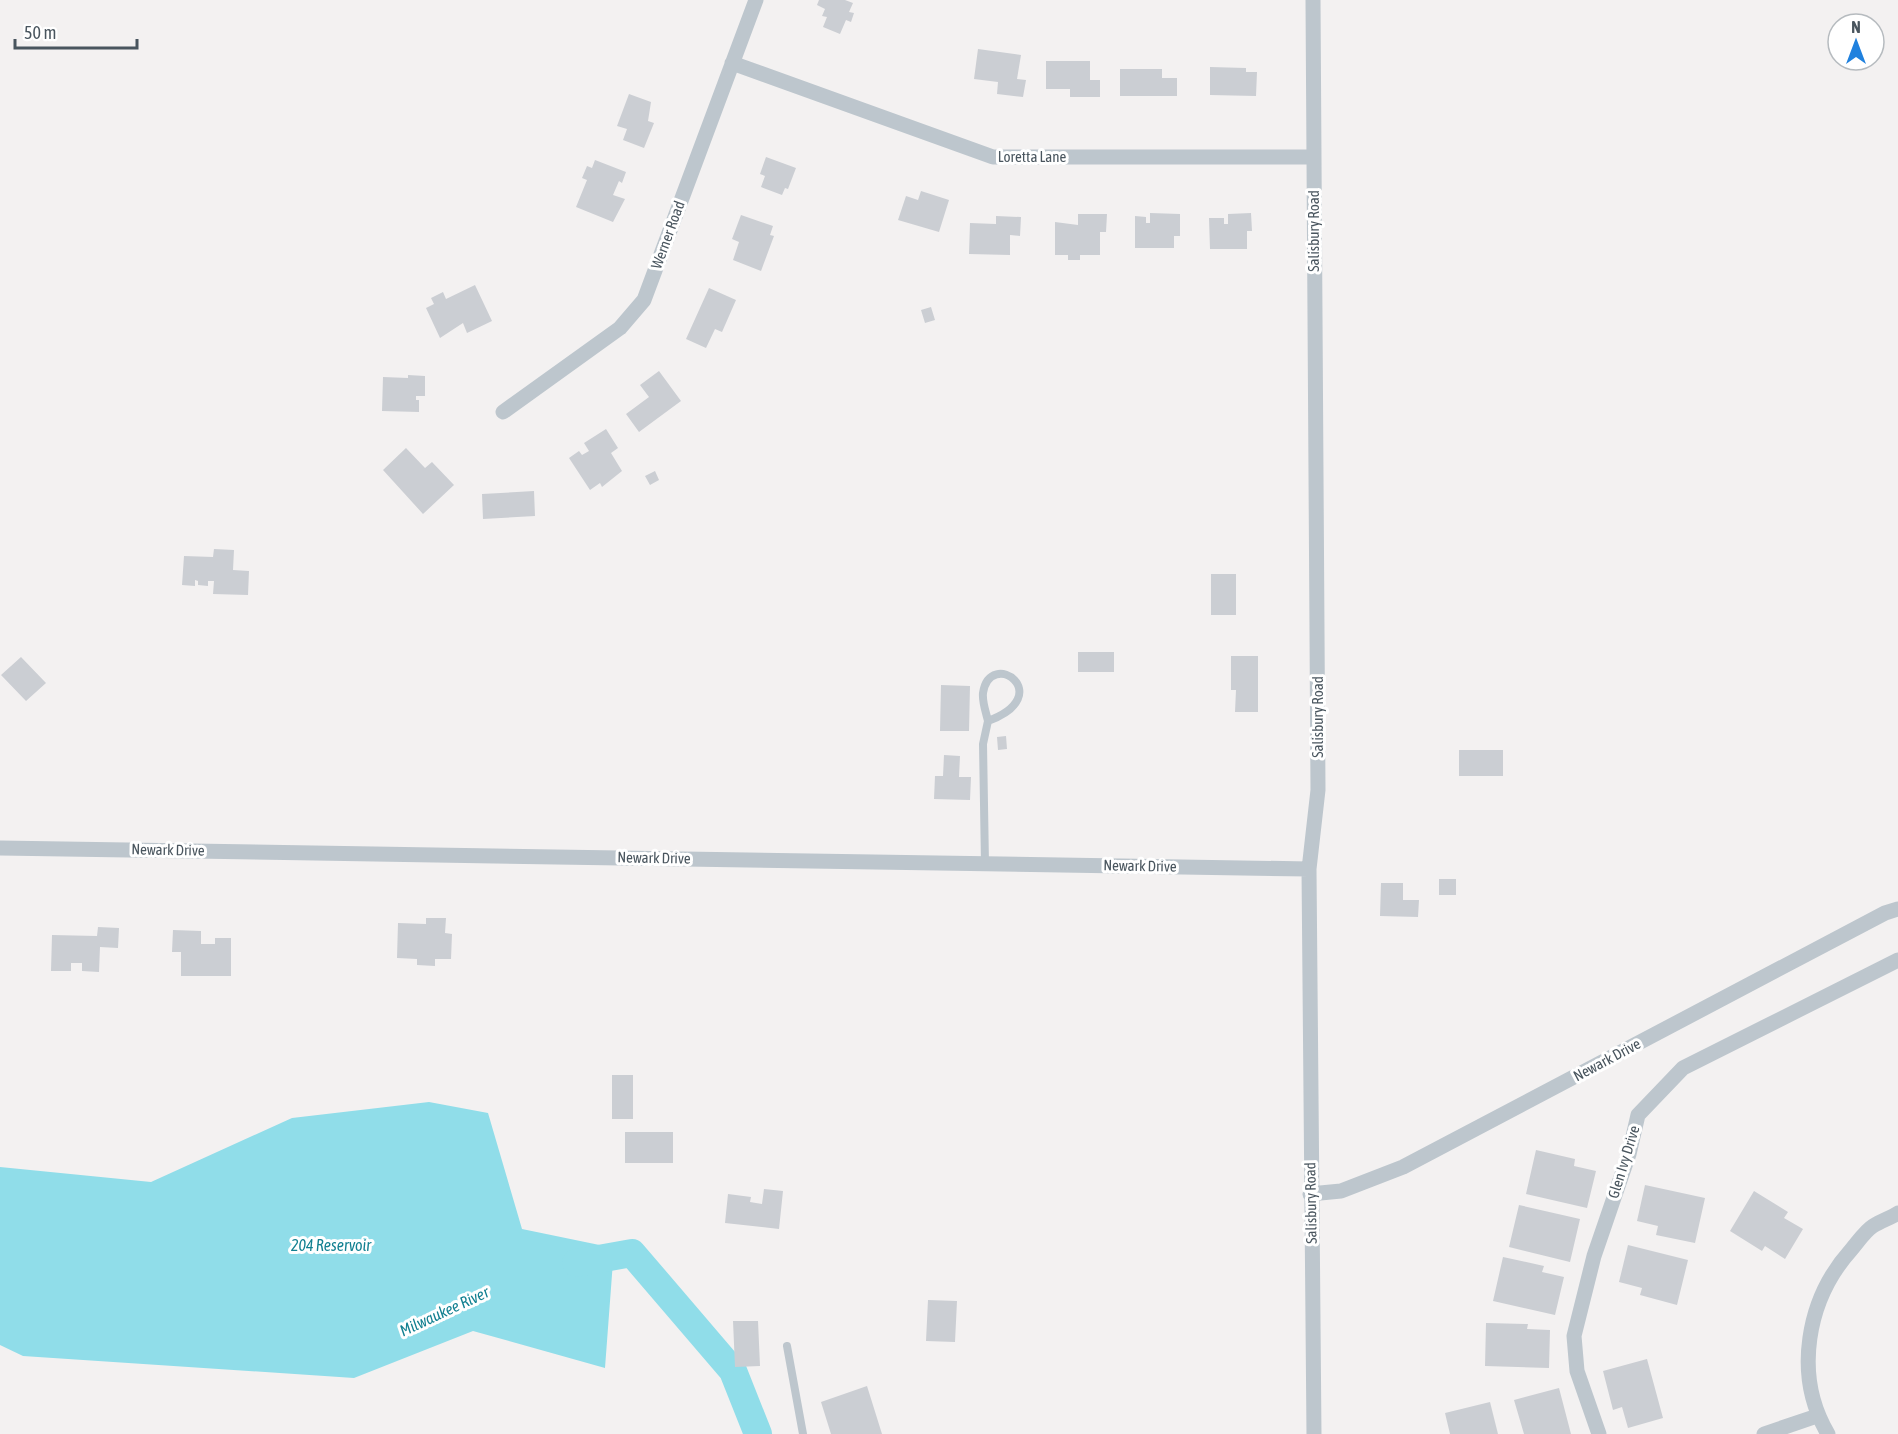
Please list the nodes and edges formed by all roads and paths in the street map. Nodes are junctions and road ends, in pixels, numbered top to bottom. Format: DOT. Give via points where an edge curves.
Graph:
graph roads {
  1 [pos="756,0"];
  2 [pos="1313,0"];
  3 [pos="732,63"];
  4 [pos="1313,157"];
  5 [pos="503,412"];
  6 [pos="987,721"];
  7 [pos="0,848"];
  8 [pos="985,864"];
  9 [pos="1309,869"];
  10 [pos="1898,909"];
  11 [pos="1898,960"];
  12 [pos="1310,1194"];
  13 [pos="1898,1214"];
  14 [pos="787,1346"];
  15 [pos="1817,1416"];
  16 [pos="803,1434"];
  17 [pos="1314,1434"];
  18 [pos="1599,1434"];
  19 [pos="1764,1434"];
  20 [pos="1828,1434"];
  1 -- 3 [label="street, Werner Road"];
  2 -- 4 [label="street, Salisbury Road"];
  3 -- 4 [label="street, Loretta Lane" via="993,157"];
  3 -- 5 [label="street, Werner Road" via="644,300 620,328"];
  4 -- 9 [label="street, Salisbury Road" via="1318,790"];
  6 -- 6 [label="lane" via="1003,715 1019,694 1020,687 1008,674 996,675 983,692"];
  6 -- 8 [label="lane" via="983,744"];
  7 -- 8 [label="street, Newark Drive"];
  8 -- 9 [label="street, Newark Drive"];
  9 -- 12 [label="street, Salisbury Road"];
  10 -- 12 [label="street, Newark Drive" via="1403,1167 1341,1191"];
  11 -- 18 [label="street, Glen Ivy Drive" via="1683,1068 1638,1114 1574,1336 1577,1371"];
  12 -- 17 [label="street, Salisbury Road"];
  13 -- 15 [label="street" via="1871,1227 1842,1259 1815,1307 1807,1361"];
  14 -- 16 [label="lane"];
  15 -- 19 [label="street"];
  15 -- 20 [label="street"];
}
